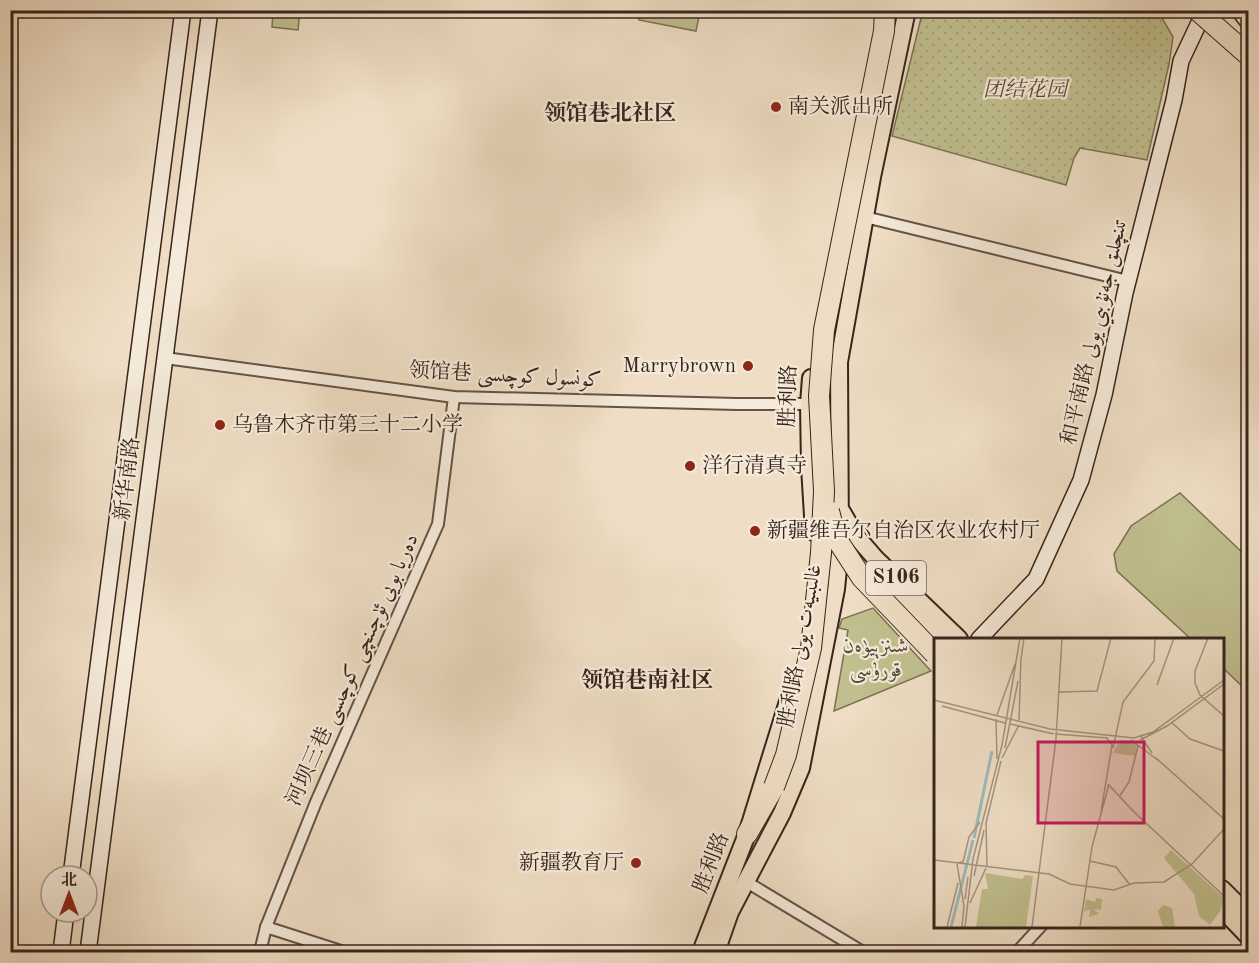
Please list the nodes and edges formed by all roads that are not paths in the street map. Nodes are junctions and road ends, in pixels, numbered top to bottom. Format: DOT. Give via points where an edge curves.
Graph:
graph roads {
  1 [pos="183,10"];
  2 [pos="210,10"];
  3 [pos="884,10"];
  4 [pos="907,10"];
  5 [pos="1239,10"];
  6 [pos="1200,12"];
  7 [pos="1248,22"];
  8 [pos="1248,55"];
  9 [pos="1248,63"];
  10 [pos="160,189"];
  11 [pos="187,192"];
  12 [pos="865,217"];
  13 [pos="1128,281"];
  14 [pos="165,358"];
  15 [pos="454,397"];
  16 [pos="809,404"];
  17 [pos="824,491"];
  18 [pos="841,511"];
  19 [pos="814,522"];
  20 [pos="840,548"];
  21 [pos="939,638"];
  22 [pos="958,638"];
  23 [pos="980,638"];
  24 [pos="934,653"];
  25 [pos="747,834"];
  26 [pos="73,864"];
  27 [pos="746,881"];
  28 [pos="1223,891"];
  29 [pos="1223,911"];
  30 [pos="1248,915"];
  31 [pos="64,924"];
  32 [pos="266,927"];
  33 [pos="1040,927"];
  34 [pos="1248,936"];
  35 [pos="61,952"];
  36 [pos="88,952"];
  37 [pos="260,952"];
  38 [pos="344,952"];
  39 [pos="701,952"];
  40 [pos="716,952"];
  41 [pos="863,952"];
  42 [pos="1017,952"];
  1 -- 10 [label="main road, 新华南路"];
  2 -- 11 [label="main road, 新华南路"];
  3 -- 16 [label="main road, 胜利路" via="837,253 815,329"];
  3 -- 17 [label="highway, bridge" via="884,31 824,330 819,396"];
  4 -- 12 [label="main road, 胜利路 غالىبىيەت يولى / S106"];
  5 -- 7 [label="main road"];
  6 -- 8 [label="highway, bridge"];
  6 -- 9 [label="main road"];
  6 -- 13 [label="main road, 和平南路 تىنچلىق جەنۇبىي يولى" via="1181,61"];
  10 -- 11 [label="main road"];
  10 -- 26 [label="main road, 新华南路"];
  11 -- 14 [label="main road, 新华南路"];
  12 -- 13 [label="street"];
  12 -- 18 [label="main road, 胜利路 غالىبىيەت يولى / S106" via="839,362"];
  13 -- 23 [label="main road, 和平南路 تىنچلىق جەنۇبىي يولى" via="1081,480 1036,579"];
  14 -- 15 [label="street, 领馆巷 كونسول كوچىسى"];
  14 -- 36 [label="main road, 新华南路"];
  15 -- 16 [label="street, 领馆巷 كونسول كوچىسى"];
  15 -- 32 [label="street, 河坝三巷 دەريا بويى ئۈچىنچى كوچىسى" via="438,524 315,802"];
  16 -- 19 [label="main road, 胜利路"];
  17 -- 24 [label="highway, bridge" via="836,538 862,578"];
  17 -- 25 [label="highway, bridge" via="811,648 786,755 774,787"];
  18 -- 20 [label="main road, 胜利路 غالىبىيەت يولى / S106"];
  18 -- 22 [label="main road, S106" via="876,559"];
  19 -- 20 [label="main road, S106"];
  19 -- 25 [label="main road, 胜利路" via="809,612 794,683"];
  20 -- 21 [label="main road, S106"];
  20 -- 27 [label="main road, 胜利路 غالىبىيەت يولى / S106" via="836,589 801,768"];
  25 -- 39 [label="main road, 胜利路"];
  27 -- 40 [label="main road, 胜利路 غالىبىيەت يولى / S106"];
  27 -- 41 [label="street"];
  28 -- 30 [label="main road"];
  29 -- 34 [label="main road"];
  31 -- 35 [label="main road"];
  32 -- 37 [label="street, 河坝三巷 دەريا بويى ئۈچىنچى كوچىسى"];
  32 -- 38 [label="street"];
  33 -- 42 [label="street"];
}
